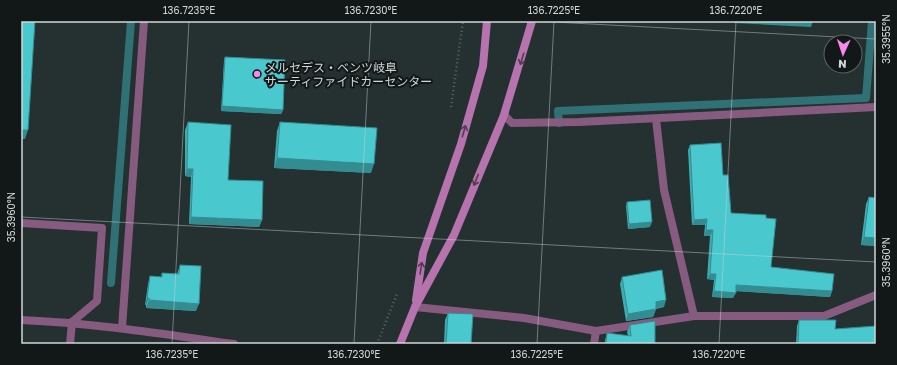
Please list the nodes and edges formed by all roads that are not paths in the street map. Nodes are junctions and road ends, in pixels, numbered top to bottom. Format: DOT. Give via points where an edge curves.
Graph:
graph roads {
  1 [pos="144,21"];
  2 [pos="487,21"];
  3 [pos="532,21"];
  4 [pos="876,107"];
  5 [pos="504,115"];
  6 [pos="656,119"];
  7 [pos="21,223"];
  8 [pos="876,295"];
  9 [pos="415,307"];
  10 [pos="694,316"];
  11 [pos="21,320"];
  12 [pos="72,322"];
  13 [pos="122,328"];
  14 [pos="596,331"];
  15 [pos="70,344"];
  16 [pos="234,344"];
  17 [pos="400,344"];
  18 [pos="594,344"];
  1 -- 13 [label="street"];
  9 -- 2 [label="street, one-way" via="423,253 461,144 483,66"];
  3 -- 5 [label="street, one-way"];
  4 -- 6 [label="street"];
  5 -- 6 [label="street" via="512,123"];
  5 -- 9 [label="street, one-way" via="454,235"];
  6 -- 10 [label="street" via="664,190"];
  7 -- 12 [label="street" via="102,228 97,301"];
  8 -- 10 [label="street" via="824,316"];
  9 -- 14 [label="street" via="524,318"];
  9 -- 17 [label="street"];
  10 -- 14 [label="street"];
  11 -- 12 [label="street"];
  12 -- 13 [label="street"];
  12 -- 15 [label="street"];
  13 -- 16 [label="street"];
  14 -- 18 [label="street"];
}
